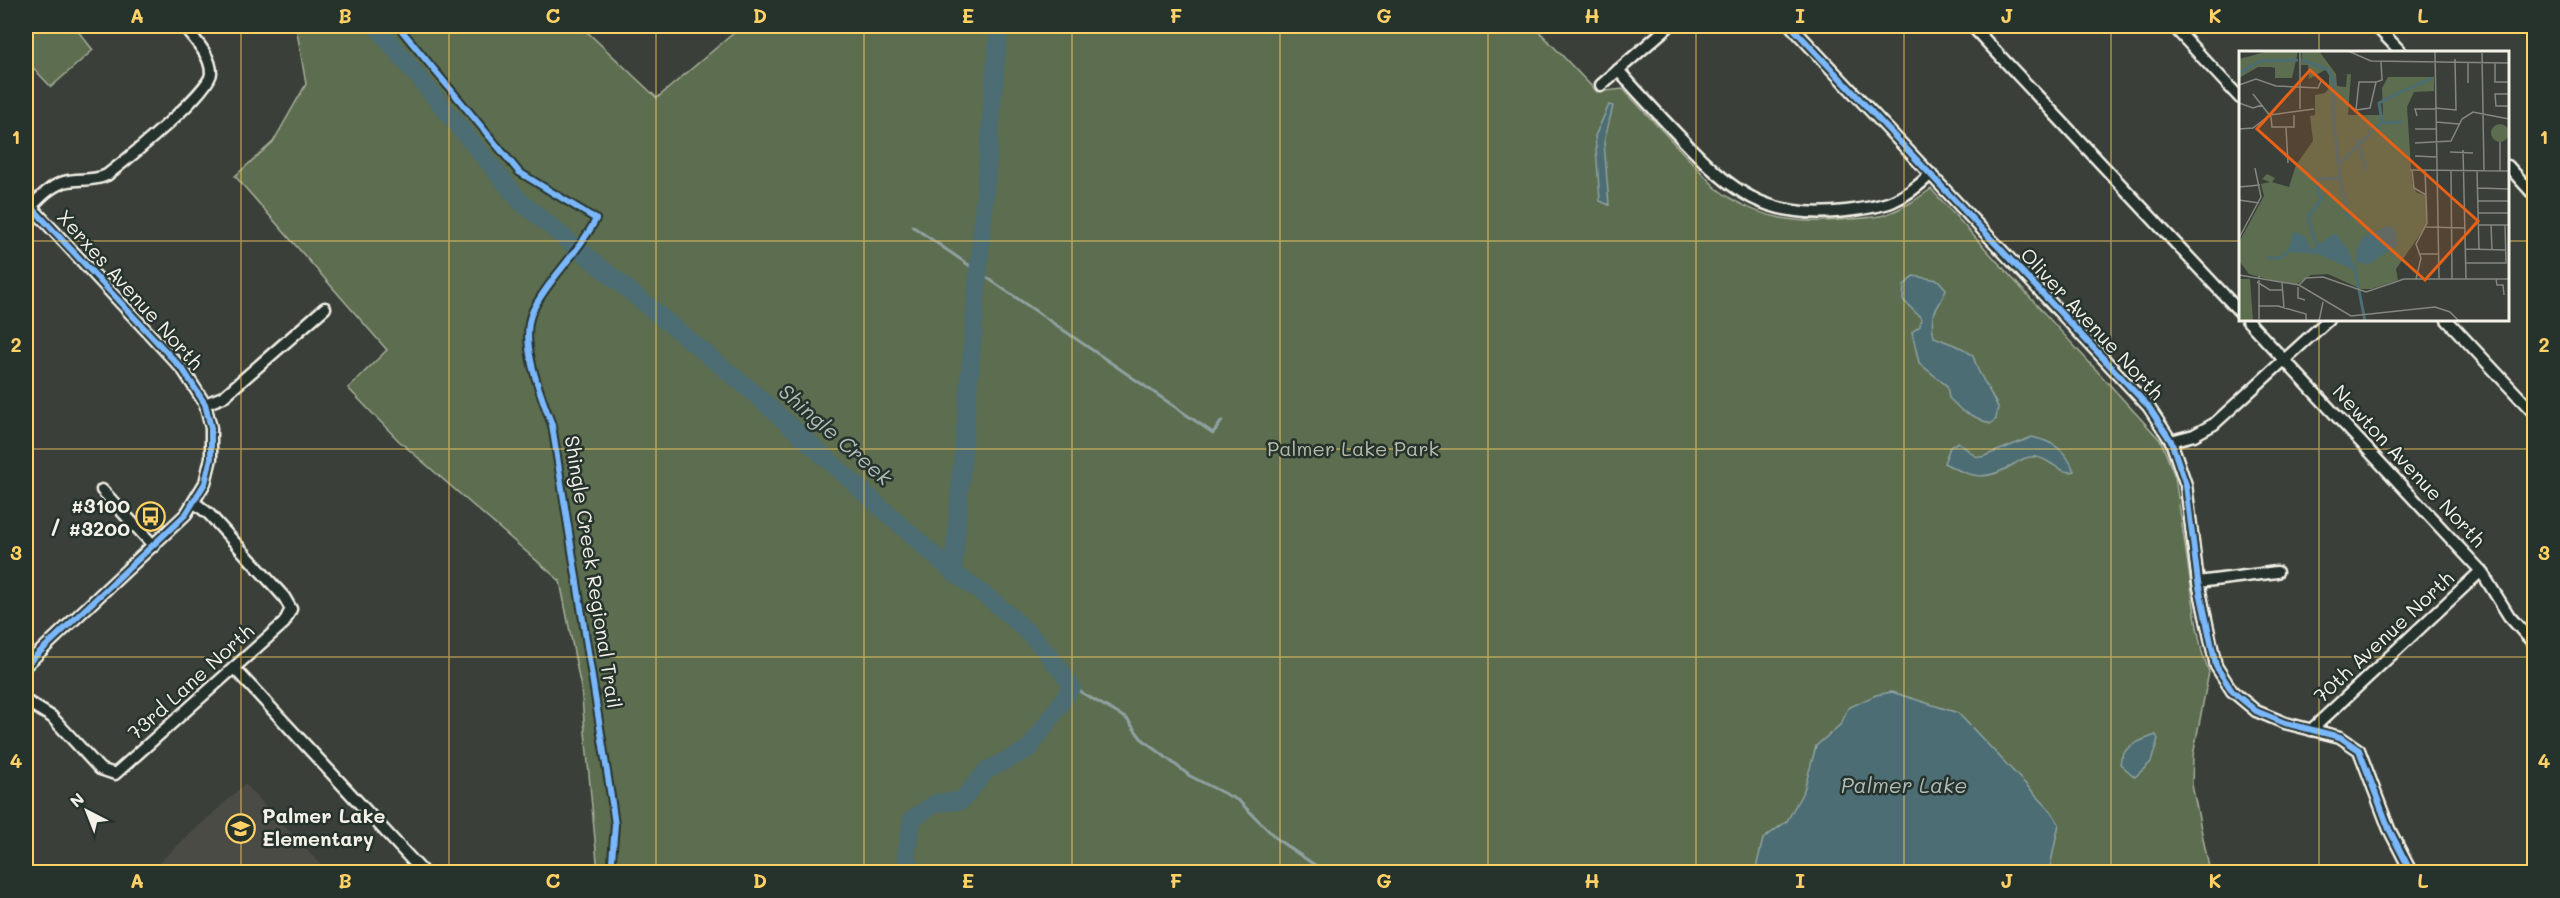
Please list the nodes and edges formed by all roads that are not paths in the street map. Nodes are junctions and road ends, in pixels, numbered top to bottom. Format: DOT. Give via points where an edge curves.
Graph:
graph roads {
  1 [pos="184,26"];
  2 [pos="1669,26"];
  3 [pos="1791,26"];
  4 [pos="1972,26"];
  5 [pos="2173,26"];
  6 [pos="2376,26"];
  7 [pos="2400,51"];
  8 [pos="1618,70"];
  9 [pos="1601,85"];
  10 [pos="2239,96"];
  11 [pos="2509,167"];
  12 [pos="1931,174"];
  13 [pos="2535,195"];
  14 [pos="27,206"];
  15 [pos="326,308"];
  16 [pos="2239,310"];
  17 [pos="2248,321"];
  18 [pos="2327,321"];
  19 [pos="2448,321"];
  20 [pos="2285,360"];
  21 [pos="206,405"];
  22 [pos="2535,413"];
  23 [pos="2171,441"];
  24 [pos="102,490"];
  25 [pos="195,503"];
  26 [pos="154,546"];
  27 [pos="2481,571"];
  28 [pos="2277,572"];
  29 [pos="2198,582"];
  30 [pos="2535,644"];
  31 [pos="26,665"];
  32 [pos="235,669"];
  33 [pos="26,701"];
  34 [pos="2311,730"];
  35 [pos="423,873"];
  36 [pos="2411,873"];
  1 -- 14 [label="street" via="210,63 211,74 201,93 107,175 56,185"];
  2 -- 8 [label="street"];
  3 -- 12 [label="street, Oliver Avenue North"];
  4 -- 16 [label="street"];
  5 -- 10 [label="street"];
  6 -- 7 [label="street"];
  8 -- 9 [label="street"];
  8 -- 12 [label="street" via="1730,186 1776,208 1828,213 1889,205"];
  11 -- 13 [label="street"];
  12 -- 23 [label="street, Oliver Avenue North" via="2148,406"];
  14 -- 21 [label="street, Xerxes Avenue North" via="176,361"];
  15 -- 21 [label="street" via="223,398"];
  17 -- 20 [label="street, Newton Avenue North"];
  18 -- 20 [label="street"];
  19 -- 22 [label="street"];
  20 -- 23 [label="street" via="2214,424"];
  20 -- 27 [label="street, Newton Avenue North"];
  21 -- 25 [label="street" via="211,458"];
  23 -- 29 [label="street, Oliver Avenue North" via="2186,485"];
  24 -- 26 [label="street"];
  25 -- 26 [label="street"];
  25 -- 32 [label="street, 73rd Lane North" via="291,609 284,623"];
  26 -- 31 [label="street"];
  27 -- 30 [label="street, Newton Avenue North" via="2509,616"];
  27 -- 34 [label="street, 70th Avenue North"];
  28 -- 29 [label="street"];
  29 -- 34 [label="street, Oliver Avenue North" via="2211,651 2232,691 2270,718"];
  32 -- 33 [label="street, 73rd Lane North" via="116,774 100,769 52,717"];
  32 -- 35 [label="street"];
  34 -- 36 [label="street, Oliver Avenue North" via="2340,737 2359,750 2389,829"];
}
